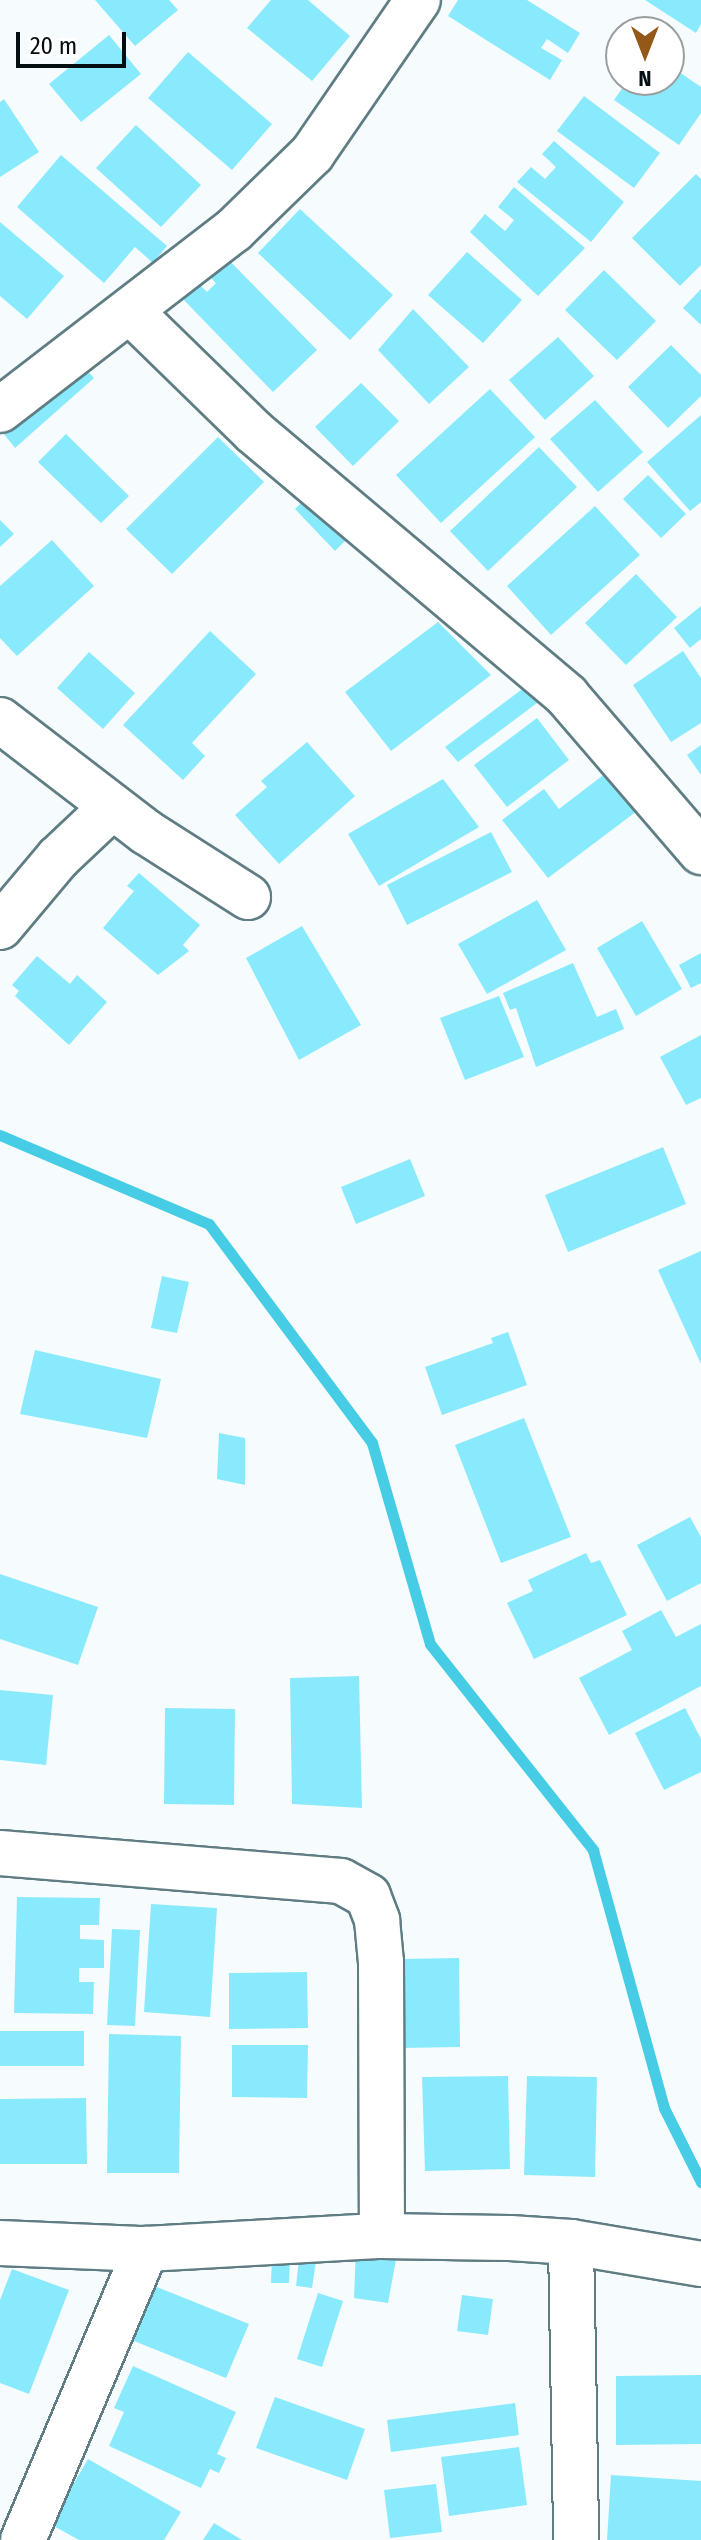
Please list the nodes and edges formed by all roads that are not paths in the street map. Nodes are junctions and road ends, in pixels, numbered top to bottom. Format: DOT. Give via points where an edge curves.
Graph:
graph roads {
  1 [pos="418,0"];
  2 [pos="132,313"];
  3 [pos="1,405"];
  4 [pos="0,720"];
  5 [pos="112,807"];
  6 [pos="701,852"];
  7 [pos="248,897"];
  8 [pos="0,927"];
  9 [pos="0,1853"];
  10 [pos="382,2236"];
  11 [pos="571,2242"];
  12 [pos="0,2243"];
  13 [pos="146,2249"];
  14 [pos="701,2264"];
  15 [pos="23,2540"];
  16 [pos="576,2540"];
  1 -- 2 [label="street" via="312,154 234,230"];
  2 -- 3 [label="street"];
  2 -- 6 [label="street" via="254,432 567,696"];
  4 -- 5 [label="street"];
  5 -- 7 [label="street"];
  5 -- 8 [label="street" via="58,858"];
  9 -- 10 [label="street" via="341,1881 368,1896 377,1920 381,1962"];
  10 -- 11 [label="street"];
  10 -- 13 [label="street"];
  11 -- 14 [label="street"];
  11 -- 16 [label="street"];
  12 -- 13 [label="street"];
  13 -- 15 [label="street"];
}
